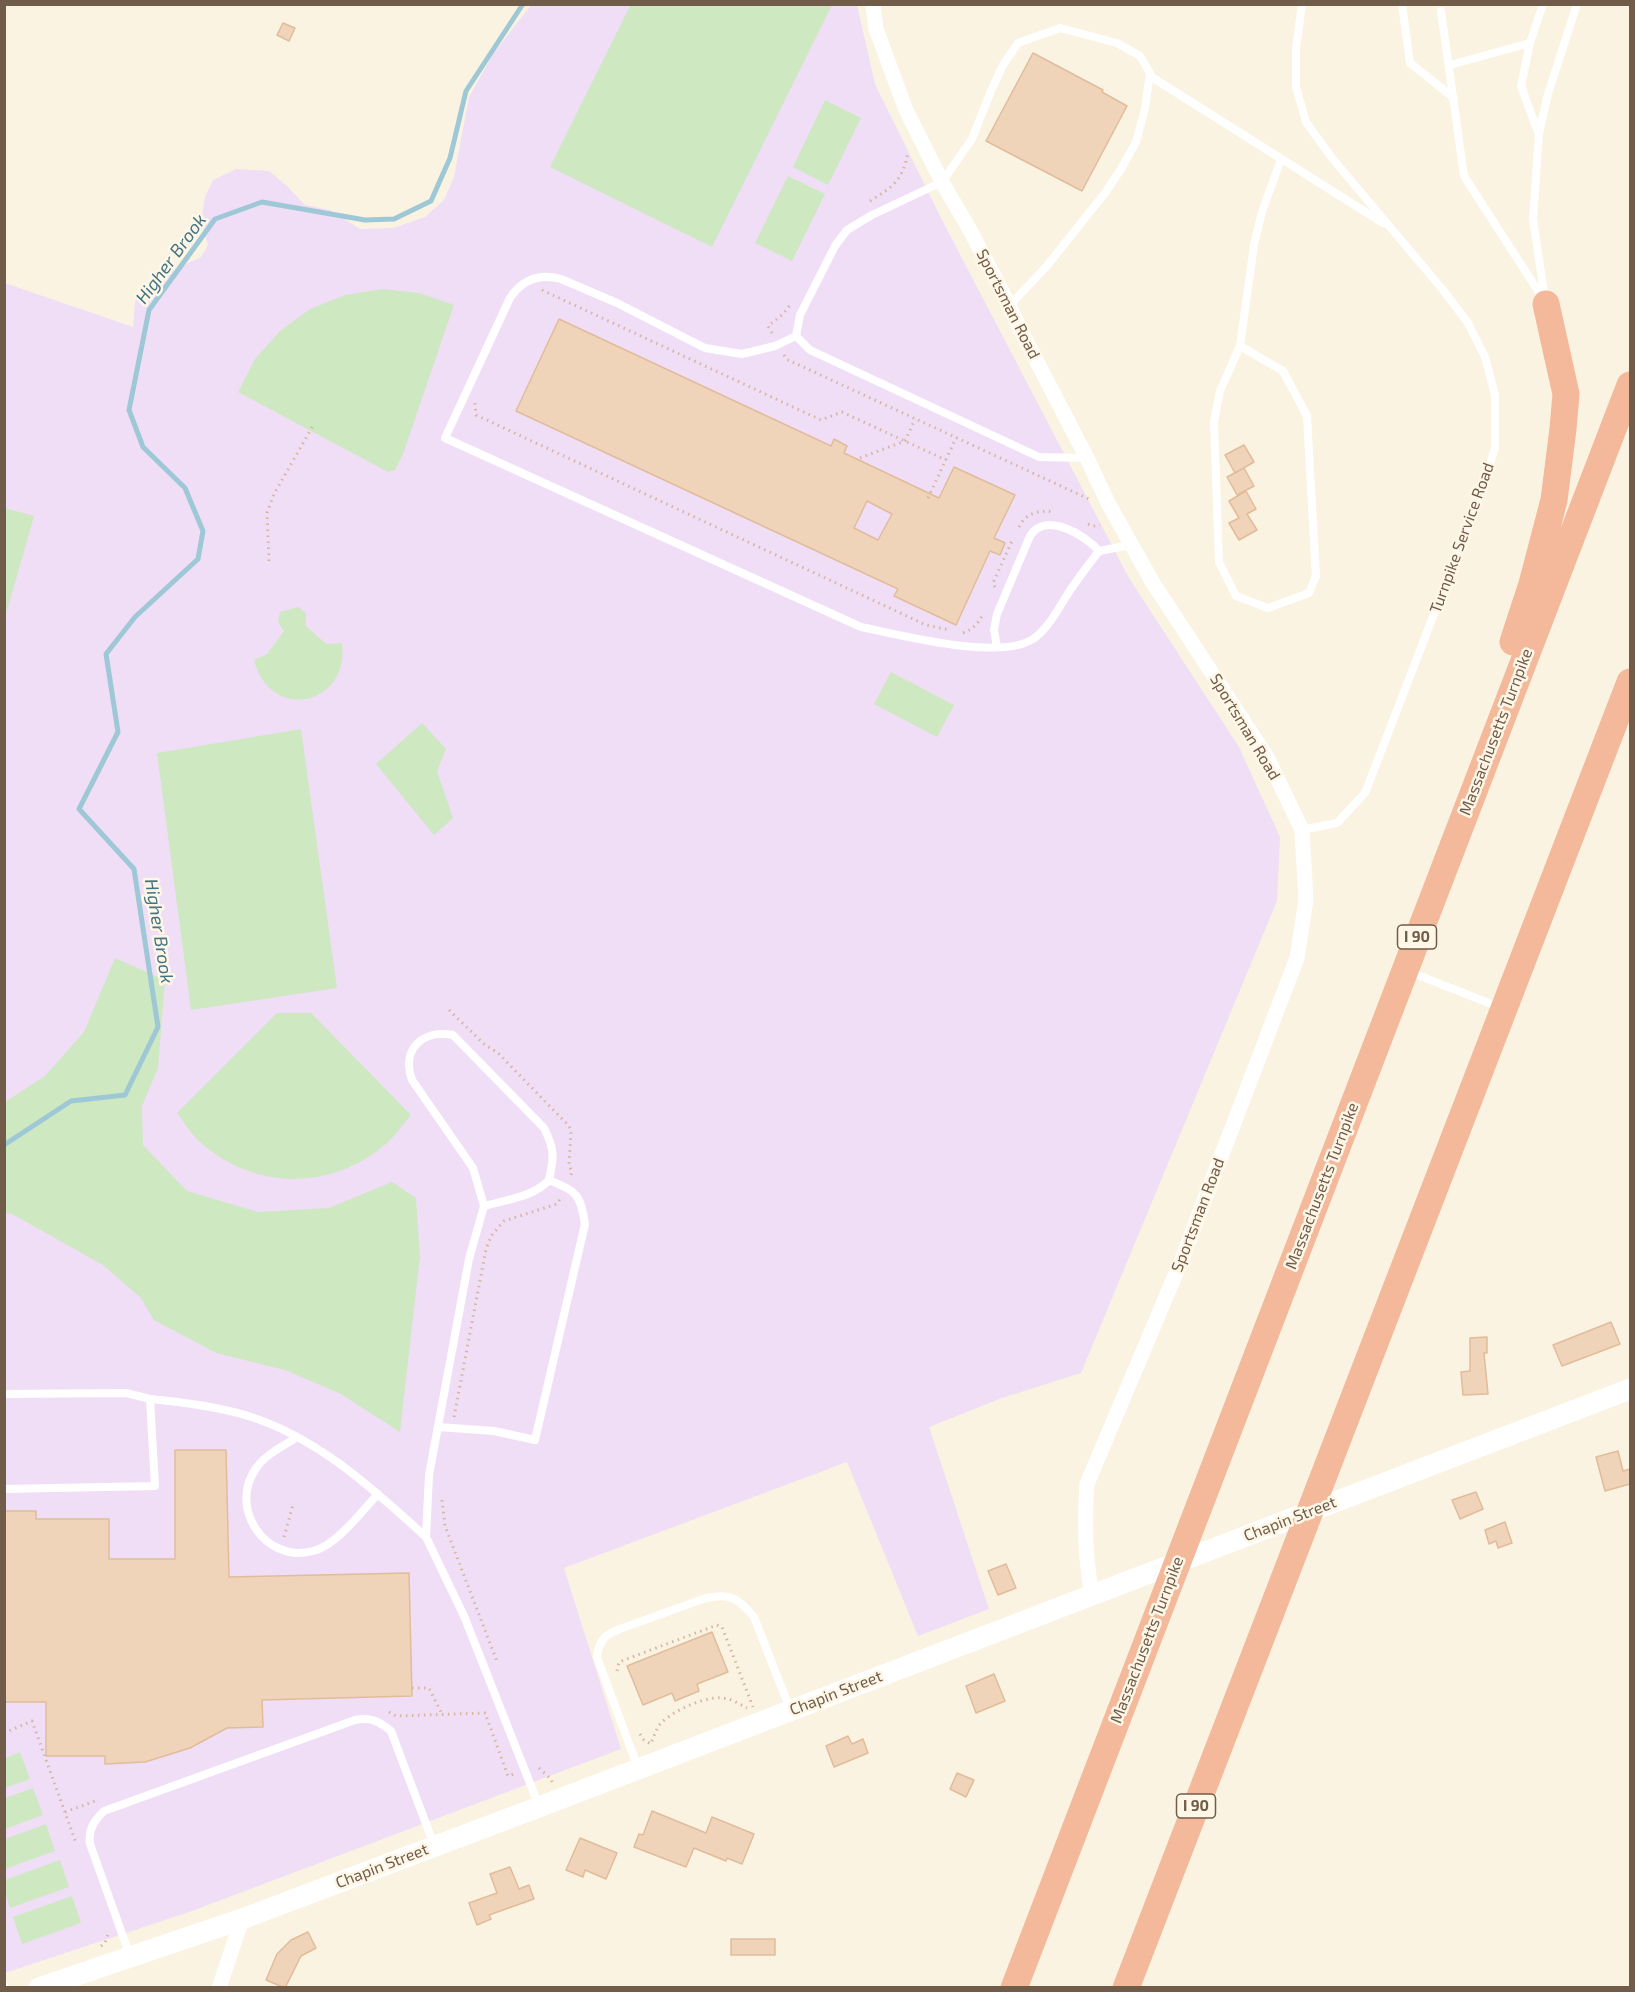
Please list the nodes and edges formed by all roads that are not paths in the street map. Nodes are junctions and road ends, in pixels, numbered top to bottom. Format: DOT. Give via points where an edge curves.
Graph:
graph roads {
  1 [pos="873,4"];
  2 [pos="1302,4"];
  3 [pos="1401,4"];
  4 [pos="1543,4"];
  5 [pos="1577,4"];
  6 [pos="1442,11"];
  7 [pos="1530,43"];
  8 [pos="1450,65"];
  9 [pos="1150,76"];
  10 [pos="1454,98"];
  11 [pos="1539,133"];
  12 [pos="1281,159"];
  13 [pos="942,182"];
  14 [pos="1390,227"];
  15 [pos="1546,304"];
  16 [pos="1009,306"];
  17 [pos="796,336"];
  18 [pos="1240,346"];
  19 [pos="1630,385"];
  20 [pos="1087,458"];
  21 [pos="1131,545"];
  22 [pos="1099,550"];
  23 [pos="997,647"];
  24 [pos="1630,682"];
  25 [pos="1302,830"];
  26 [pos="1441,873"];
  27 [pos="1404,970"];
  28 [pos="1503,1009"];
  29 [pos="549,1180"];
  30 [pos="484,1206"];
  31 [pos="1630,1389"];
  32 [pos="4,1394"];
  33 [pos="150,1399"];
  34 [pos="438,1427"];
  35 [pos="297,1437"];
  36 [pos="4,1489"];
  37 [pos="378,1494"];
  38 [pos="426,1537"];
  39 [pos="1092,1595"];
  40 [pos="791,1710"];
  41 [pos="638,1769"];
  42 [pos="548,1804"];
  43 [pos="435,1846"];
  44 [pos="242,1919"];
  45 [pos="130,1957"];
  46 [pos="39,1988"];
  47 [pos="219,1988"];
  48 [pos="1014,1988"];
  49 [pos="1126,1988"];
  1 -- 13 [label="street, Sportsman Road" via="876,29 906,110"];
  2 -- 14 [label="lane, Turnpike Service Road" via="1296,87 1306,122"];
  3 -- 10 [label="lane" via="1410,63"];
  4 -- 7 [label="lane"];
  5 -- 11 [label="lane"];
  6 -- 8 [label="lane"];
  7 -- 8 [label="lane"];
  7 -- 11 [label="lane" via="1521,86"];
  8 -- 10 [label="lane"];
  9 -- 12 [label="lane"];
  9 -- 13 [label="lane" via="1140,56 1117,43 1060,28 1018,43 1003,65 972,139"];
  9 -- 16 [label="lane" via="1136,142 1121,169 1046,267"];
  10 -- 15 [label="lane" via="1464,176"];
  11 -- 15 [label="lane" via="1533,219"];
  12 -- 14 [label="lane"];
  12 -- 18 [label="lane" via="1254,245"];
  13 -- 16 [label="street, Sportsman Road"];
  13 -- 17 [label="lane" via="847,230 800,315"];
  14 -- 25 [label="lane, Turnpike Service Road" via="1468,323 1485,357 1495,395 1495,448 1365,794 1337,823"];
  15 -- 26 [label="highway" via="1566,394 1554,500 1532,585"];
  16 -- 20 [label="street, Sportsman Road"];
  17 -- 20 [label="lane" via="810,350 1040,457"];
  17 -- 23 [label="lane" via="742,354 705,348 561,279 532,279 510,298 445,438 861,627 914,638"];
  18 -- 18 [label="lane" via="1220,391 1214,422 1219,562 1236,597 1268,608 1309,593 1316,576 1307,416 1283,371"];
  19 -- 26 [label="highway, Massachusetts Turnpike / I 90"];
  20 -- 21 [label="street, Sportsman Road"];
  21 -- 22 [label="lane"];
  21 -- 25 [label="street, Sportsman Road" via="1267,757"];
  22 -- 23 [label="lane" via="1033,639"];
  22 -- 23 [label="lane" via="1090,540 1056,525 1036,528 997,614"];
  24 -- 28 [label="highway, I 90"];
  25 -- 39 [label="street, Sportsman Road" via="1306,900 1297,958 1182,1259 1087,1484 1084,1518"];
  26 -- 27 [label="highway, Massachusetts Turnpike / I 90"];
  27 -- 28 [label="lane"];
  27 -- 48 [label="highway, Massachusetts Turnpike / I 90"];
  28 -- 49 [label="highway, I 90"];
  29 -- 30 [label="lane" via="543,1188"];
  29 -- 30 [label="lane" via="553,1145 544,1128 453,1035 432,1034 419,1040 410,1053 407,1068 473,1167"];
  29 -- 34 [label="lane" via="581,1200 585,1224 535,1440 494,1431"];
  30 -- 34 [label="lane"];
  31 -- 39 [label="main road, Chapin Street"];
  32 -- 33 [label="lane" via="126,1393"];
  33 -- 35 [label="lane" via="246,1415"];
  33 -- 36 [label="lane" via="155,1486"];
  34 -- 38 [label="lane" via="429,1475"];
  35 -- 37 [label="lane"];
  35 -- 37 [label="lane" via="257,1466 249,1481 248,1514 266,1542 280,1550 314,1551 329,1544"];
  37 -- 38 [label="lane"];
  38 -- 42 [label="lane" via="464,1616 525,1770"];
  39 -- 40 [label="main road, Chapin Street"];
  40 -- 41 [label="main road, Chapin Street" via="756,1714"];
  40 -- 41 [label="lane" via="754,1617 733,1597 706,1598 617,1630 599,1644 597,1657"];
  41 -- 42 [label="main road, Chapin Street"];
  42 -- 43 [label="main road, Chapin Street"];
  43 -- 44 [label="main road, Chapin Street"];
  43 -- 45 [label="lane" via="391,1731 365,1718 104,1811 92,1824 90,1844"];
  44 -- 45 [label="main road, Chapin Street"];
  44 -- 47 [label="street"];
  45 -- 46 [label="main road, Chapin Street"];
}
